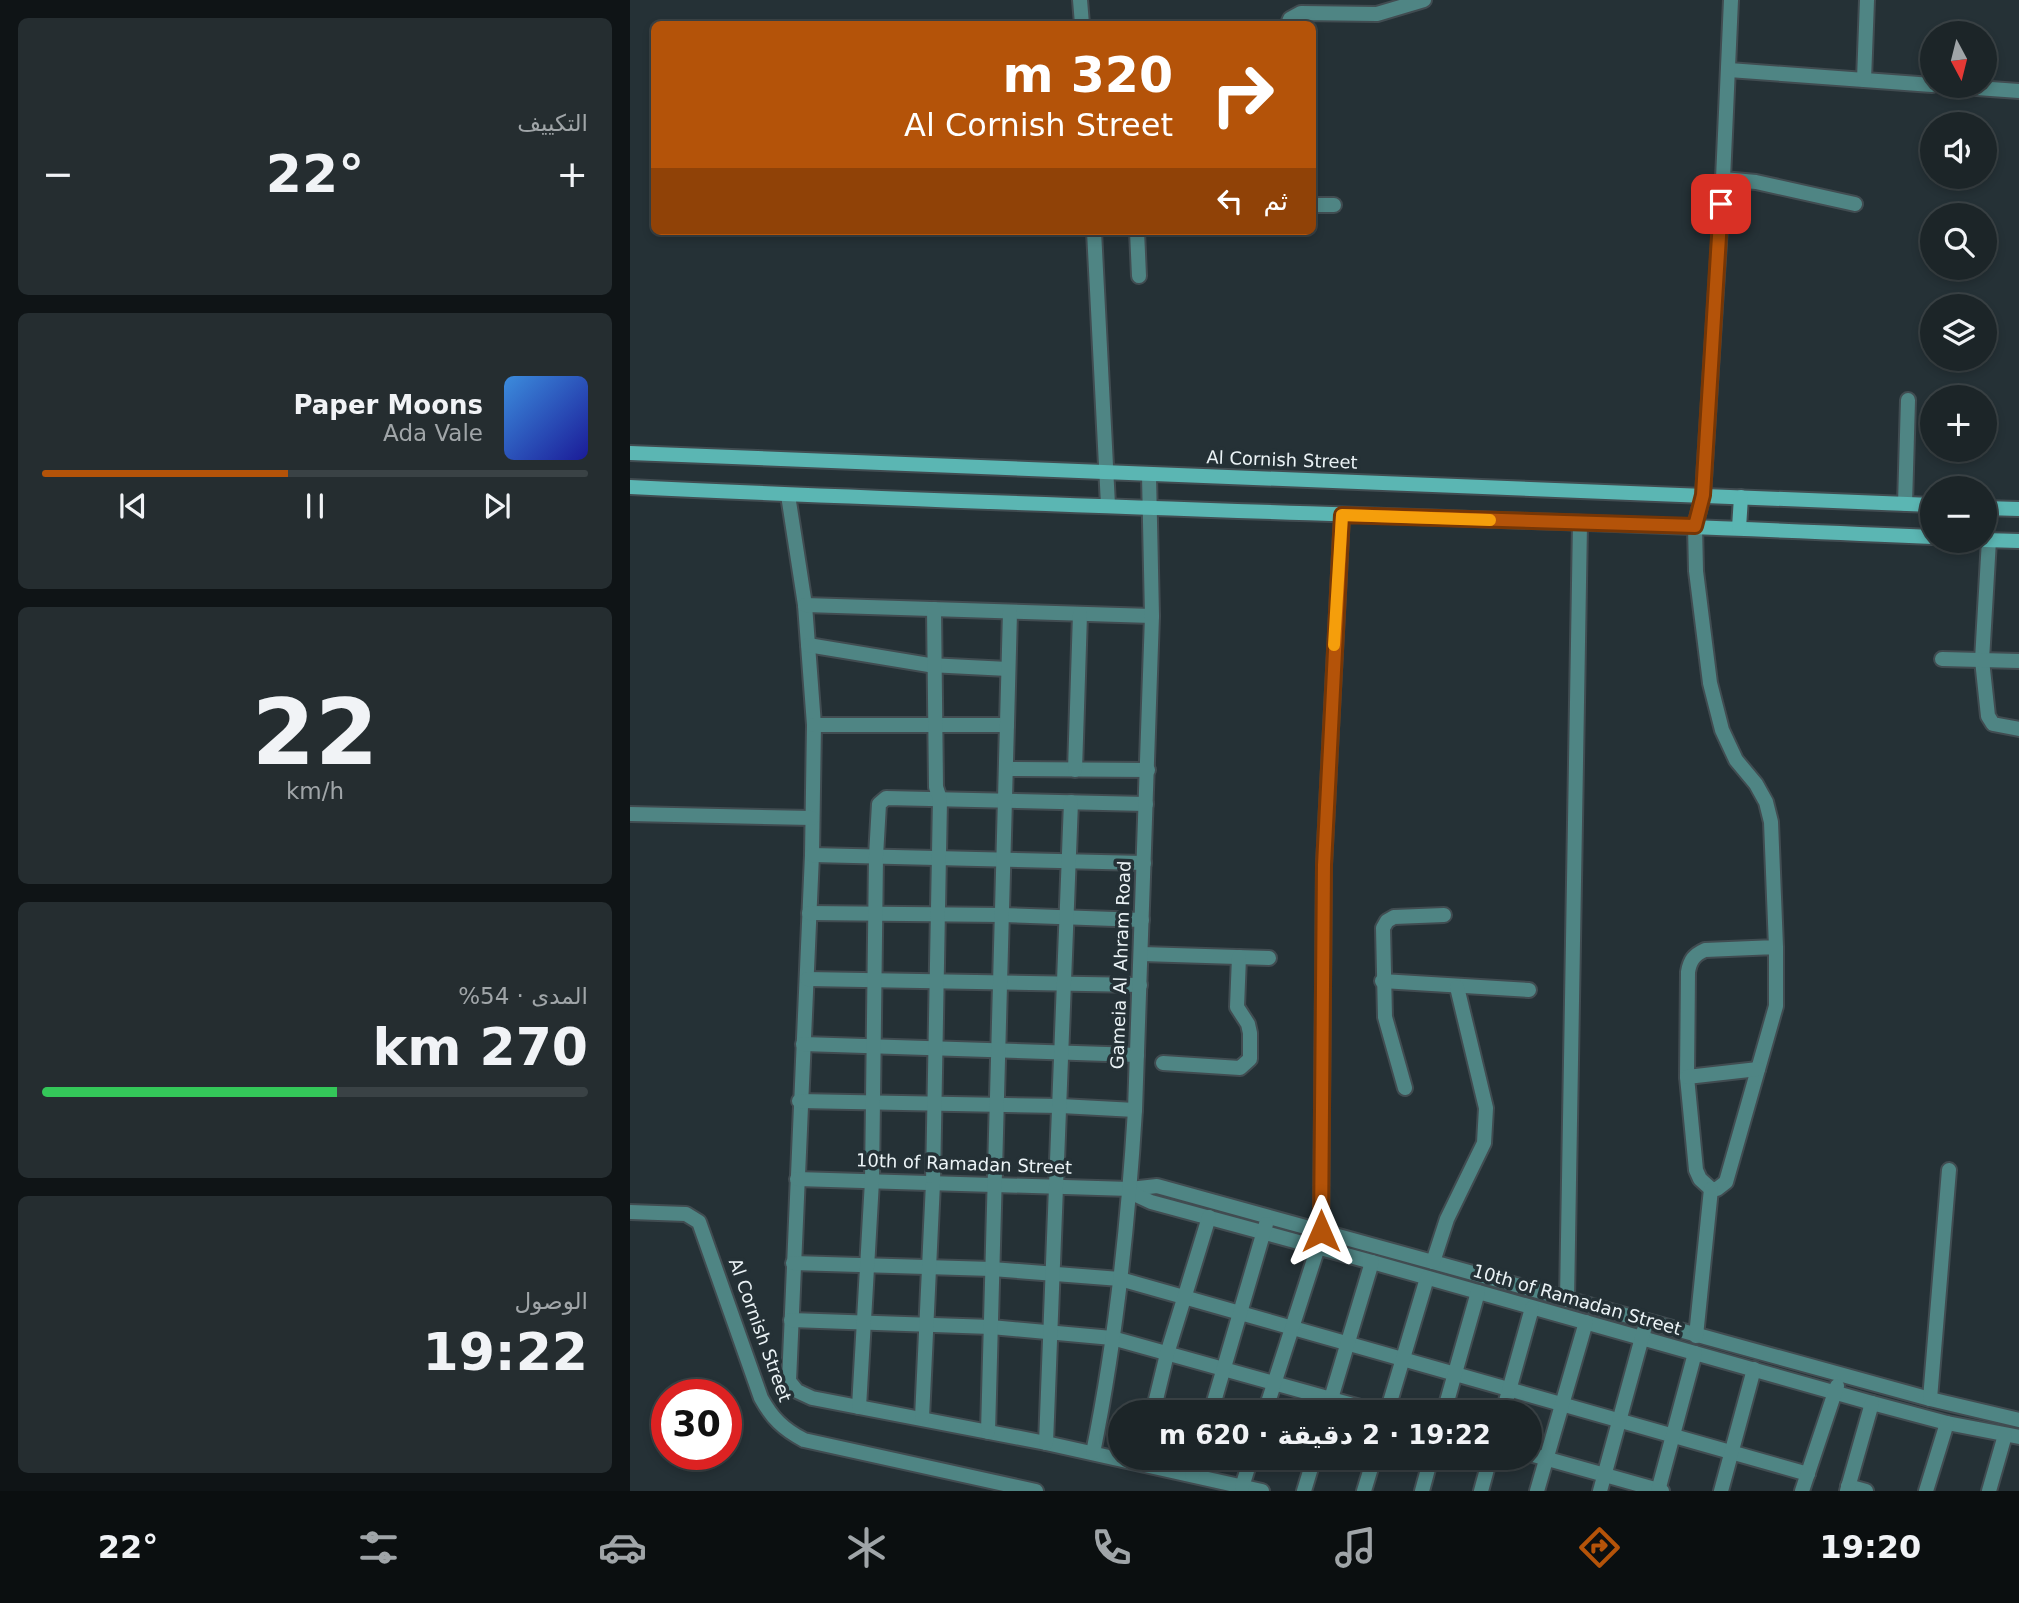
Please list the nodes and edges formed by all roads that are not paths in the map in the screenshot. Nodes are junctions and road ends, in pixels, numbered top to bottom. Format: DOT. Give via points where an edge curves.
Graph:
graph roads {
  1 [pos="1080,0"];
  2 [pos="1424,0"];
  3 [pos="1731,0"];
  4 [pos="1867,0"];
  5 [pos="1082,21"];
  6 [pos="1289,21"];
  7 [pos="1729,70"];
  8 [pos="1864,80"];
  9 [pos="1920,84"];
  10 [pos="1997,89"];
  11 [pos="2019,91"];
  12 [pos="1723,179"];
  13 [pos="1855,204"];
  14 [pos="1316,205"];
  15 [pos="1334,205"];
  16 [pos="1094,235"];
  17 [pos="1137,235"];
  18 [pos="1139,276"];
  19 [pos="1908,400"];
  20 [pos="630,453"];
  21 [pos="1106,473"];
  22 [pos="1149,475"];
  23 [pos="630,487"];
  24 [pos="788,495"];
  25 [pos="1703,495"];
  26 [pos="1741,497"];
  27 [pos="1905,504"];
  28 [pos="1108,505"];
  29 [pos="1920,505"];
  30 [pos="1150,507"];
  31 [pos="1997,508"];
  32 [pos="2019,509"];
  33 [pos="1342,515"];
  34 [pos="1580,523"];
  35 [pos="1695,526"];
  36 [pos="1739,528"];
  37 [pos="1920,536"];
  38 [pos="1997,540"];
  39 [pos="2019,541"];
  40 [pos="1986,553"];
  41 [pos="805,605"];
  42 [pos="934,609"];
  43 [pos="1010,612"];
  44 [pos="1080,614"];
  45 [pos="1152,616"];
  46 [pos="808,645"];
  47 [pos="1942,659"];
  48 [pos="1982,660"];
  49 [pos="2019,661"];
  50 [pos="935,666"];
  51 [pos="1008,669"];
  52 [pos="814,725"];
  53 [pos="935,725"];
  54 [pos="1007,725"];
  55 [pos="2019,729"];
  56 [pos="1006,769"];
  57 [pos="1075,770"];
  58 [pos="1148,771"];
  59 [pos="940,799"];
  60 [pos="1005,801"];
  61 [pos="1071,802"];
  62 [pos="1146,804"];
  63 [pos="630,814"];
  64 [pos="812,818"];
  65 [pos="811,855"];
  66 [pos="876,856"];
  67 [pos="939,858"];
  68 [pos="1003,860"];
  69 [pos="1069,861"];
  70 [pos="1144,863"];
  71 [pos="875,912"];
  72 [pos="809,913"];
  73 [pos="938,913"];
  74 [pos="1002,915"];
  75 [pos="1444,915"];
  76 [pos="1066,917"];
  77 [pos="1142,920"];
  78 [pos="1776,947"];
  79 [pos="1142,954"];
  80 [pos="1239,957"];
  81 [pos="1269,958"];
  82 [pos="807,979"];
  83 [pos="874,981"];
  84 [pos="1382,981"];
  85 [pos="936,982"];
  86 [pos="1001,983"];
  87 [pos="1064,984"];
  88 [pos="1140,985"];
  89 [pos="1457,987"];
  90 [pos="1529,990"];
  91 [pos="803,1044"];
  92 [pos="873,1046"];
  93 [pos="935,1048"];
  94 [pos="999,1051"];
  95 [pos="1062,1053"];
  96 [pos="1137,1055"];
  97 [pos="1163,1063"];
  98 [pos="1758,1069"];
  99 [pos="1687,1077"];
  100 [pos="1405,1088"];
  101 [pos="799,1101"];
  102 [pos="873,1103"];
  103 [pos="934,1104"];
  104 [pos="998,1105"];
  105 [pos="1061,1106"];
  106 [pos="1135,1110"];
  107 [pos="1949,1170"];
  108 [pos="797,1179"];
  109 [pos="872,1181"];
  110 [pos="933,1183"];
  111 [pos="995,1185"];
  112 [pos="1056,1186"];
  113 [pos="1130,1189"];
  114 [pos="1711,1189"];
  115 [pos="630,1212"];
  116 [pos="1268,1216"];
  117 [pos="1209,1217"];
  118 [pos="1321,1231"];
  119 [pos="1263,1232"];
  120 [pos="1318,1247"];
  121 [pos="1372,1262"];
  122 [pos="1433,1262"];
  123 [pos="793,1263"];
  124 [pos="866,1264"];
  125 [pos="930,1266"];
  126 [pos="992,1269"];
  127 [pos="1054,1273"];
  128 [pos="1427,1278"];
  129 [pos="1120,1279"];
  130 [pos="1478,1292"];
  131 [pos="1185,1297"];
  132 [pos="1567,1300"];
  133 [pos="1532,1308"];
  134 [pos="1240,1313"];
  135 [pos="790,1321"];
  136 [pos="864,1321"];
  137 [pos="1646,1321"];
  138 [pos="1586,1322"];
  139 [pos="927,1324"];
  140 [pos="991,1327"];
  141 [pos="1293,1328"];
  142 [pos="1051,1331"];
  143 [pos="1696,1336"];
  144 [pos="1112,1338"];
  145 [pos="1642,1338"];
  146 [pos="1347,1343"];
  147 [pos="1695,1353"];
  148 [pos="1167,1354"];
  149 [pos="1403,1359"];
  150 [pos="1223,1369"];
  151 [pos="1754,1369"];
  152 [pos="1455,1374"];
  153 [pos="1840,1374"];
  154 [pos="1275,1384"];
  155 [pos="1509,1389"];
  156 [pos="1835,1392"];
  157 [pos="1930,1399"];
  158 [pos="1156,1400"];
  159 [pos="1214,1400"];
  160 [pos="1269,1400"];
  161 [pos="1314,1400"];
  162 [pos="1331,1400"];
  163 [pos="1391,1400"];
  164 [pos="1447,1400"];
  165 [pos="1506,1400"];
  166 [pos="1872,1403"];
  167 [pos="1562,1404"];
  168 [pos="859,1407"];
  169 [pos="922,1418"];
  170 [pos="1619,1420"];
  171 [pos="2019,1420"];
  172 [pos="1947,1423"];
  173 [pos="988,1432"];
  174 [pos="1673,1436"];
  175 [pos="2012,1436"];
  176 [pos="1046,1443"];
  177 [pos="1731,1452"];
  178 [pos="1093,1453"];
  179 [pos="1108,1455"];
  180 [pos="1542,1458"];
  181 [pos="1546,1459"];
  182 [pos="1174,1470"];
  183 [pos="1193,1470"];
  184 [pos="1247,1470"];
  185 [pos="1310,1470"];
  186 [pos="1370,1470"];
  187 [pos="1428,1470"];
  188 [pos="1487,1470"];
  189 [pos="1808,1474"];
  190 [pos="1192,1475"];
  191 [pos="1604,1475"];
  192 [pos="1242,1486"];
  193 [pos="1848,1489"];
  194 [pos="1036,1491"];
  195 [pos="1262,1491"];
  196 [pos="1304,1491"];
  197 [pos="1364,1491"];
  198 [pos="1422,1491"];
  199 [pos="1481,1491"];
  200 [pos="1537,1491"];
  201 [pos="1600,1491"];
  202 [pos="1659,1491"];
  203 [pos="1721,1491"];
  204 [pos="1802,1491"];
  205 [pos="1866,1491"];
  206 [pos="1926,1491"];
  207 [pos="1989,1491"];
  1 -- 5 [label="street"];
  2 -- 6 [label="street" via="1377,14 1301,13"];
  3 -- 7 [label="street"];
  4 -- 8 [label="street"];
  7 -- 8 [label="street"];
  7 -- 12 [label="street"];
  8 -- 9 [label="street"];
  10 -- 11 [label="street"];
  12 -- 13 [label="street"];
  12 -- 25 [label="street"];
  14 -- 15 [label="street"];
  16 -- 21 [label="street"];
  17 -- 18 [label="street"];
  19 -- 27 [label="street"];
  20 -- 21 [label="main road, Al Cornish Street"];
  21 -- 22 [label="main road, Al Cornish Street"];
  21 -- 28 [label="street"];
  22 -- 25 [label="main road, Al Cornish Street"];
  22 -- 30 [label="street, Gameia Al Ahram Road"];
  23 -- 24 [label="main road"];
  24 -- 28 [label="main road"];
  24 -- 41 [label="street"];
  25 -- 26 [label="main road, Al Cornish Street"];
  25 -- 35 [label="main road"];
  26 -- 27 [label="main road, Al Cornish Street"];
  26 -- 36 [label="main road"];
  27 -- 29 [label="main road, Al Cornish Street"];
  28 -- 30 [label="main road"];
  30 -- 33 [label="main road"];
  30 -- 45 [label="street, Gameia Al Ahram Road"];
  31 -- 32 [label="main road"];
  33 -- 34 [label="main road"];
  33 -- 118 [label="street" via="1324,865"];
  34 -- 35 [label="main road"];
  34 -- 132 [label="street"];
  35 -- 36 [label="main road"];
  35 -- 78 [label="street" via="1710,683 1722,730 1736,760 1766,802 1771,822"];
  36 -- 37 [label="main road"];
  38 -- 39 [label="main road"];
  40 -- 48 [label="street"];
  41 -- 42 [label="street"];
  41 -- 46 [label="street"];
  42 -- 43 [label="street"];
  42 -- 50 [label="street"];
  43 -- 44 [label="street"];
  43 -- 51 [label="street"];
  44 -- 45 [label="street"];
  44 -- 57 [label="street"];
  45 -- 58 [label="street, Gameia Al Ahram Road"];
  46 -- 50 [label="street"];
  46 -- 52 [label="street"];
  47 -- 48 [label="street"];
  48 -- 49 [label="street"];
  48 -- 55 [label="street" via="1990,721"];
  50 -- 51 [label="street"];
  50 -- 53 [label="street"];
  51 -- 54 [label="street"];
  52 -- 53 [label="street"];
  52 -- 64 [label="street"];
  53 -- 54 [label="street"];
  53 -- 59 [label="street"];
  54 -- 56 [label="street"];
  56 -- 57 [label="street"];
  56 -- 60 [label="street"];
  57 -- 58 [label="street"];
  58 -- 62 [label="street, Gameia Al Ahram Road"];
  59 -- 60 [label="street"];
  59 -- 66 [label="street" via="882,800"];
  59 -- 67 [label="street"];
  60 -- 61 [label="street"];
  60 -- 68 [label="street"];
  61 -- 62 [label="street"];
  61 -- 69 [label="street"];
  62 -- 70 [label="street, Gameia Al Ahram Road"];
  63 -- 64 [label="street"];
  64 -- 65 [label="street"];
  65 -- 66 [label="street"];
  65 -- 72 [label="street"];
  66 -- 67 [label="street"];
  66 -- 71 [label="street"];
  67 -- 68 [label="street"];
  67 -- 73 [label="street"];
  68 -- 69 [label="street"];
  68 -- 74 [label="street"];
  69 -- 70 [label="street"];
  69 -- 76 [label="street"];
  70 -- 77 [label="street, Gameia Al Ahram Road"];
  71 -- 72 [label="street"];
  71 -- 73 [label="street"];
  71 -- 83 [label="street"];
  72 -- 82 [label="street"];
  73 -- 74 [label="street"];
  73 -- 85 [label="street"];
  74 -- 76 [label="street"];
  74 -- 86 [label="street"];
  75 -- 84 [label="street" via="1387,921 1382,937"];
  76 -- 77 [label="street"];
  76 -- 87 [label="street"];
  77 -- 79 [label="street, Gameia Al Ahram Road"];
  78 -- 98 [label="street" via="1776,1006"];
  78 -- 99 [label="street" via="1705,950 1695,955 1688,972"];
  79 -- 80 [label="street"];
  79 -- 88 [label="street, Gameia Al Ahram Road"];
  80 -- 81 [label="street"];
  80 -- 97 [label="street" via="1237,1007 1250,1028 1250,1059 1240,1068"];
  82 -- 83 [label="street"];
  82 -- 91 [label="street"];
  83 -- 85 [label="street"];
  83 -- 92 [label="street"];
  84 -- 89 [label="street"];
  84 -- 100 [label="street" via="1385,1017"];
  85 -- 86 [label="street"];
  85 -- 93 [label="street"];
  86 -- 87 [label="street"];
  86 -- 94 [label="street"];
  87 -- 88 [label="street"];
  87 -- 95 [label="street"];
  88 -- 96 [label="street, Gameia Al Ahram Road"];
  89 -- 90 [label="street"];
  89 -- 122 [label="street" via="1486,1108 1486,1127 1484,1143 1447,1219"];
  91 -- 92 [label="street"];
  91 -- 101 [label="street"];
  92 -- 93 [label="street"];
  92 -- 102 [label="street"];
  93 -- 94 [label="street"];
  93 -- 103 [label="street"];
  94 -- 95 [label="street"];
  94 -- 104 [label="street"];
  95 -- 96 [label="street"];
  95 -- 105 [label="street"];
  96 -- 106 [label="street, Gameia Al Ahram Road"];
  98 -- 99 [label="street"];
  98 -- 114 [label="street" via="1726,1182"];
  99 -- 114 [label="street" via="1696,1170"];
  101 -- 102 [label="street"];
  101 -- 108 [label="street"];
  102 -- 103 [label="street"];
  102 -- 109 [label="street"];
  103 -- 104 [label="street"];
  103 -- 110 [label="street"];
  104 -- 105 [label="street"];
  104 -- 111 [label="street"];
  105 -- 106 [label="street"];
  105 -- 112 [label="street"];
  106 -- 113 [label="street, Gameia Al Ahram Road"];
  107 -- 157 [label="street"];
  108 -- 109 [label="street, 10th of Ramadan Street"];
  108 -- 123 [label="street"];
  109 -- 110 [label="street, 10th of Ramadan Street"];
  109 -- 124 [label="street"];
  110 -- 111 [label="street, 10th of Ramadan Street"];
  110 -- 125 [label="street"];
  111 -- 112 [label="street, 10th of Ramadan Street"];
  111 -- 126 [label="street"];
  112 -- 113 [label="street, 10th of Ramadan Street"];
  112 -- 127 [label="street"];
  113 -- 116 [label="street, 10th of Ramadan Street" via="1157,1186"];
  113 -- 117 [label="street, 10th of Ramadan Street" via="1152,1202"];
  113 -- 129 [label="street, Gameia Al Ahram Road"];
  114 -- 143 [label="street"];
  115 -- 194 [label="street, Al Cornish Street" via="686,1214 699,1222 761,1398 777,1423 790,1433 804,1440"];
  116 -- 118 [label="street, 10th of Ramadan Street"];
  116 -- 119 [label="street"];
  117 -- 119 [label="street, 10th of Ramadan Street"];
  117 -- 131 [label="street"];
  118 -- 122 [label="street, 10th of Ramadan Street"];
  119 -- 120 [label="street, 10th of Ramadan Street"];
  119 -- 134 [label="street"];
  120 -- 121 [label="street, 10th of Ramadan Street"];
  120 -- 141 [label="street"];
  121 -- 128 [label="street, 10th of Ramadan Street"];
  121 -- 146 [label="street"];
  122 -- 132 [label="street, 10th of Ramadan Street"];
  123 -- 124 [label="street"];
  123 -- 135 [label="street"];
  124 -- 125 [label="street"];
  124 -- 136 [label="street"];
  125 -- 126 [label="street"];
  125 -- 139 [label="street"];
  126 -- 127 [label="street"];
  126 -- 140 [label="street"];
  127 -- 129 [label="street"];
  127 -- 142 [label="street"];
  128 -- 130 [label="street, 10th of Ramadan Street"];
  128 -- 149 [label="street"];
  129 -- 131 [label="street"];
  129 -- 144 [label="street, Gameia Al Ahram Road"];
  130 -- 133 [label="street, 10th of Ramadan Street"];
  130 -- 152 [label="street"];
  131 -- 134 [label="street"];
  131 -- 148 [label="street"];
  132 -- 137 [label="street, 10th of Ramadan Street"];
  133 -- 138 [label="street, 10th of Ramadan Street"];
  133 -- 155 [label="street"];
  134 -- 141 [label="street"];
  134 -- 150 [label="street"];
  135 -- 136 [label="street"];
  135 -- 168 [label="street" via="789,1381 793,1387 803,1395"];
  136 -- 139 [label="street"];
  136 -- 168 [label="street"];
  137 -- 143 [label="street, 10th of Ramadan Street"];
  137 -- 145 [label="street"];
  138 -- 145 [label="street, 10th of Ramadan Street"];
  138 -- 167 [label="street"];
  139 -- 140 [label="street"];
  139 -- 169 [label="street"];
  140 -- 142 [label="street"];
  140 -- 173 [label="street"];
  141 -- 146 [label="street"];
  141 -- 154 [label="street"];
  142 -- 144 [label="street"];
  142 -- 176 [label="street"];
  143 -- 153 [label="street, 10th of Ramadan Street"];
  144 -- 148 [label="street"];
  144 -- 178 [label="street, Gameia Al Ahram Road"];
  145 -- 147 [label="street, 10th of Ramadan Street"];
  145 -- 170 [label="street"];
  146 -- 149 [label="street"];
  146 -- 162 [label="street"];
  147 -- 151 [label="street, 10th of Ramadan Street"];
  147 -- 174 [label="street"];
  148 -- 150 [label="street"];
  148 -- 158 [label="street"];
  149 -- 152 [label="street"];
  149 -- 163 [label="street"];
  150 -- 154 [label="street"];
  150 -- 159 [label="street"];
  151 -- 156 [label="street, 10th of Ramadan Street"];
  151 -- 177 [label="street"];
  152 -- 155 [label="street"];
  152 -- 164 [label="street"];
  153 -- 156 [label="street"];
  153 -- 157 [label="street, 10th of Ramadan Street"];
  154 -- 160 [label="street"];
  154 -- 161 [label="street"];
  155 -- 165 [label="street"];
  155 -- 167 [label="street"];
  156 -- 166 [label="street, 10th of Ramadan Street"];
  156 -- 189 [label="street"];
  157 -- 171 [label="street, 10th of Ramadan Street"];
  166 -- 172 [label="street, 10th of Ramadan Street"];
  166 -- 193 [label="street"];
  167 -- 170 [label="street"];
  167 -- 181 [label="street"];
  168 -- 169 [label="street"];
  169 -- 173 [label="street"];
  170 -- 174 [label="street"];
  170 -- 191 [label="street"];
  172 -- 175 [label="street, 10th of Ramadan Street"];
  172 -- 206 [label="street"];
  173 -- 176 [label="street"];
  174 -- 177 [label="street"];
  174 -- 202 [label="street"];
  175 -- 207 [label="street"];
  176 -- 178 [label="street"];
  177 -- 189 [label="street"];
  177 -- 203 [label="street"];
  178 -- 179 [label="street"];
  180 -- 181 [label="street"];
  181 -- 191 [label="street"];
  181 -- 200 [label="street"];
  182 -- 190 [label="street"];
  183 -- 190 [label="street"];
  184 -- 192 [label="street"];
  185 -- 196 [label="street"];
  186 -- 197 [label="street"];
  187 -- 198 [label="street"];
  188 -- 199 [label="street"];
  189 -- 204 [label="street"];
  190 -- 192 [label="street"];
  191 -- 201 [label="street"];
  191 -- 202 [label="street"];
  192 -- 195 [label="street"];
  193 -- 205 [label="street"];
}
